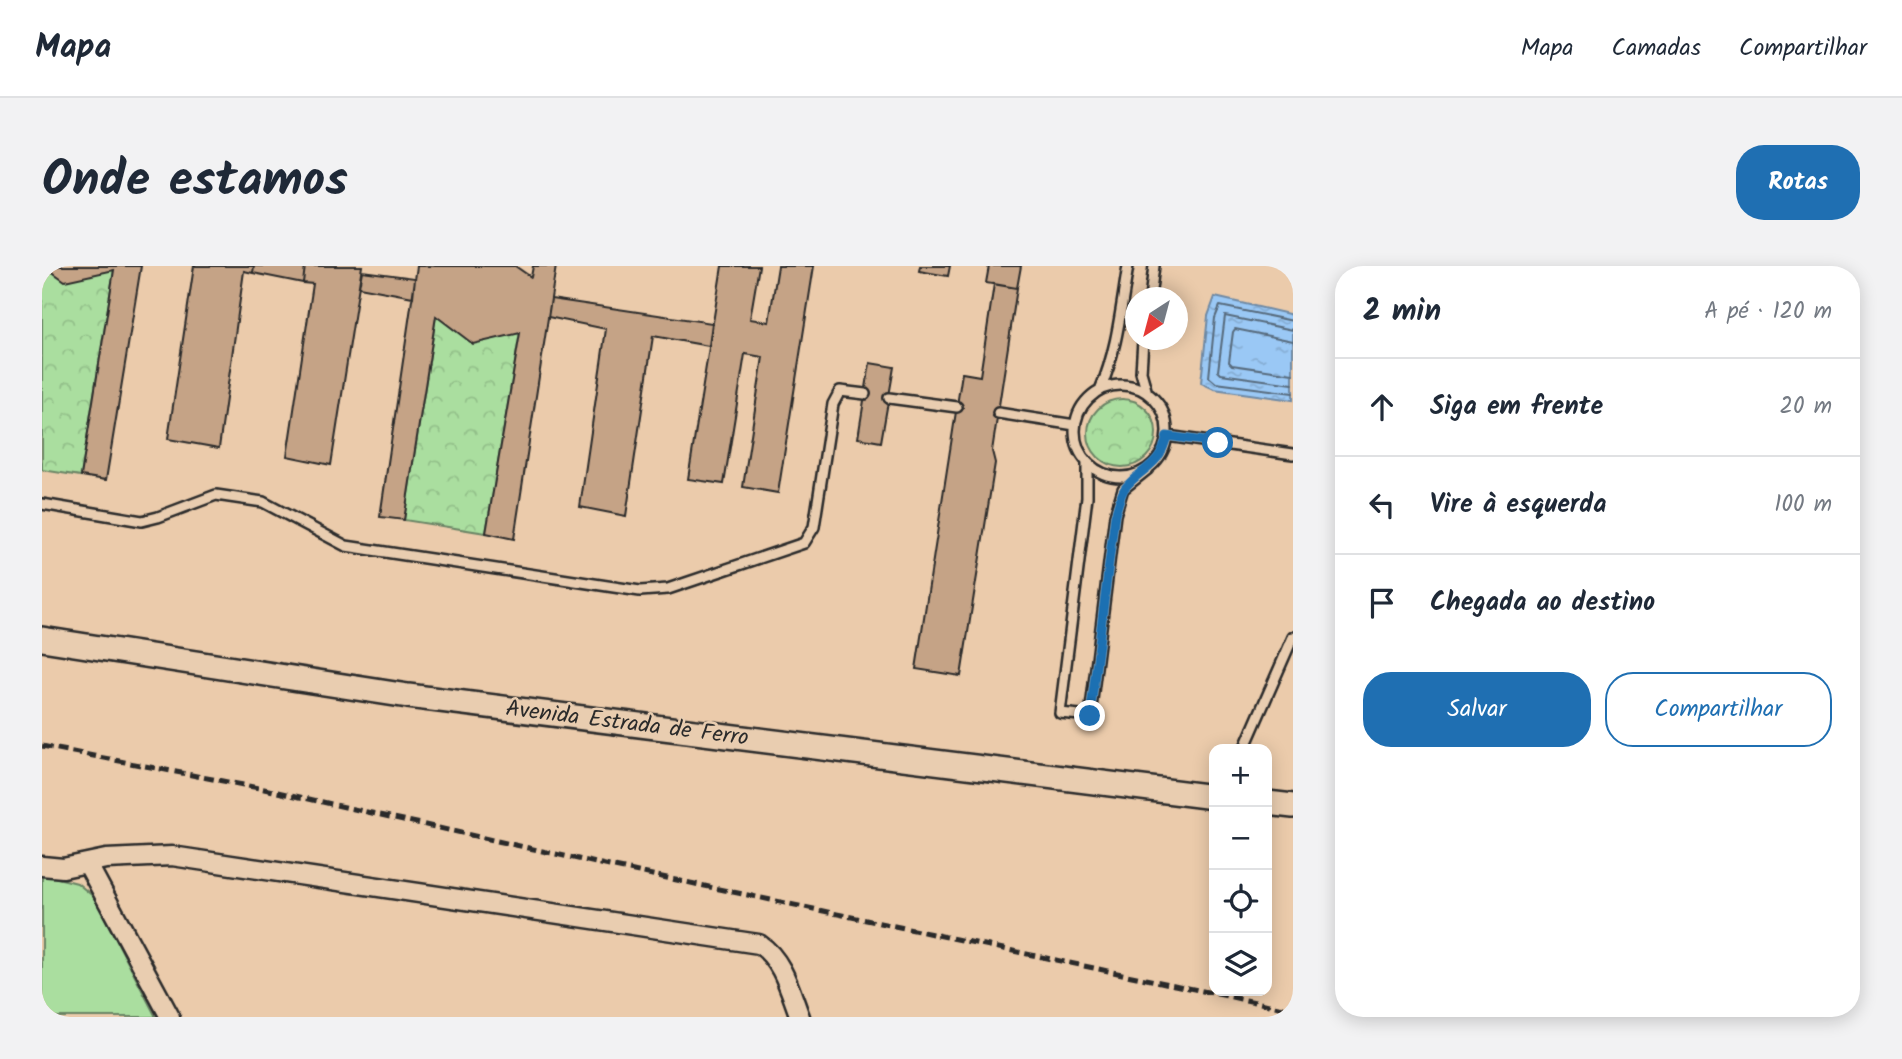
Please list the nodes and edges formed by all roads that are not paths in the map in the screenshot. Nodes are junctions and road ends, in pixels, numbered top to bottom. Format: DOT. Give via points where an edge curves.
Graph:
graph roads {
  1 [pos="1128,266"];
  2 [pos="1154,266"];
  3 [pos="1151,287"];
  4 [pos="1142,350"];
  5 [pos="1100,390"];
  6 [pos="1147,393"];
  7 [pos="865,394"];
  8 [pos="889,398"];
  9 [pos="957,407"];
  10 [pos="998,413"];
  11 [pos="1075,425"];
  12 [pos="1167,436"];
  13 [pos="1293,454"];
  14 [pos="1087,463"];
  15 [pos="1148,469"];
  16 [pos="42,504"];
  17 [pos="1293,637"];
  18 [pos="42,639"];
  19 [pos="1246,744"];
  20 [pos="1209,796"];
  21 [pos="1272,804"];
  22 [pos="1293,806"];
  23 [pos="87,863"];
  24 [pos="42,866"];
  25 [pos="170,1017"];
  26 [pos="800,1017"];
  1 -- 5 [label="lane" via="1110,367"];
  2 -- 3 [label="lane"];
  4 -- 6 [label="lane" via="1141,372"];
  5 -- 6 [label="lane" via="1124,385"];
  5 -- 11 [label="lane" via="1084,405"];
  6 -- 12 [label="lane" via="1163,412"];
  7 -- 16 [label="lane" via="840,391 833,404 814,527 804,543 668,589 640,591 345,546 262,502 216,495 142,521"];
  8 -- 9 [label="lane"];
  10 -- 11 [label="lane"];
  11 -- 14 [label="lane" via="1075,439"];
  12 -- 13 [label="lane"];
  12 -- 15 [label="lane" via="1158,460"];
  14 -- 15 [label="lane" via="1123,478"];
  14 -- 15 [label="lane" via="1087,497 1060,713 1090,716 1115,515 1123,489"];
  17 -- 19 [label="lane"];
  18 -- 20 [label="street, Avenida Estrada de Ferro" via="408,696"];
  21 -- 22 [label="street"];
  23 -- 24 [label="street"];
  23 -- 25 [label="street"];
  23 -- 26 [label="street" via="172,856 759,944 780,966"];
}
